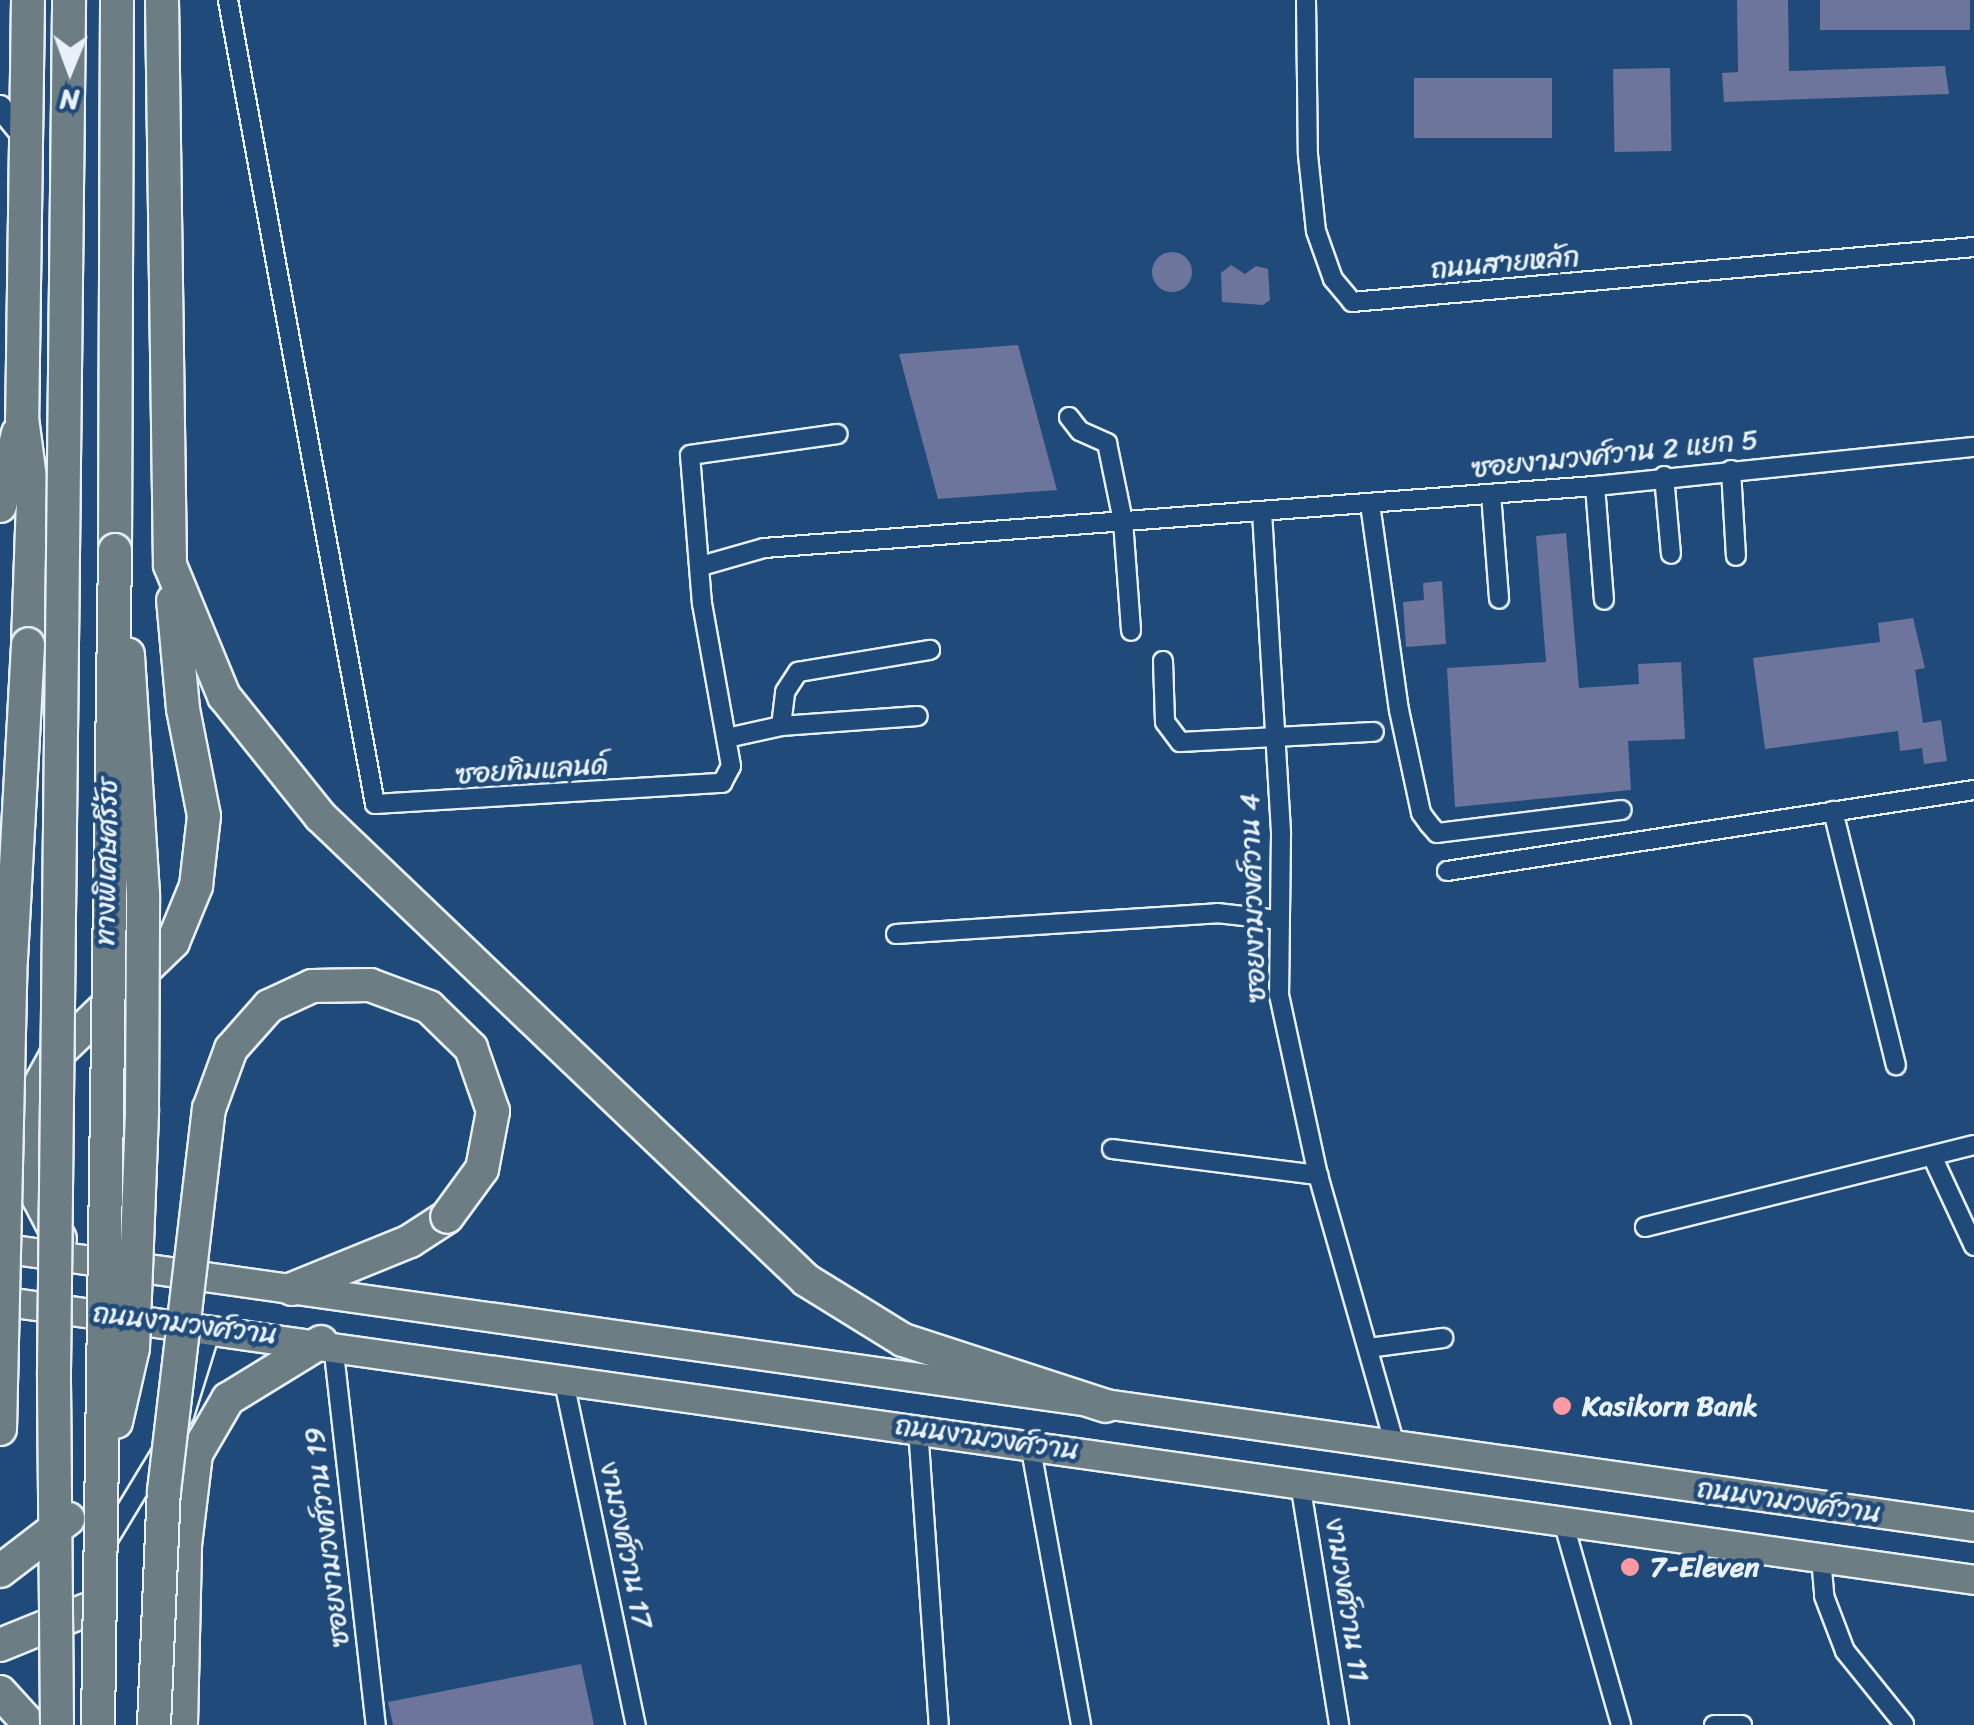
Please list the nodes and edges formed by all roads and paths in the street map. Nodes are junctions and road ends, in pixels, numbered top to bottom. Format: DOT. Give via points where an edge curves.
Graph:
graph roads {
  1 [pos="28,0"];
  2 [pos="69,0"];
  3 [pos="117,0"];
  4 [pos="162,0"];
  5 [pos="228,0"];
  6 [pos="1306,0"];
  7 [pos="0,107"];
  8 [pos="29,142"];
  9 [pos="1974,247"];
  10 [pos="1070,417"];
  11 [pos="22,418"];
  12 [pos="838,434"];
  13 [pos="1974,447"];
  14 [pos="1731,470"];
  15 [pos="1664,476"];
  16 [pos="1596,486"];
  17 [pos="1490,494"];
  18 [pos="1370,504"];
  19 [pos="0,506"];
  20 [pos="1262,512"];
  21 [pos="1123,522"];
  22 [pos="115,550"];
  23 [pos="1670,554"];
  24 [pos="1736,556"];
  25 [pos="170,565"];
  26 [pos="700,566"];
  27 [pos="1499,599"];
  28 [pos="1604,600"];
  29 [pos="1132,631"];
  30 [pos="930,650"];
  31 [pos="1163,661"];
  32 [pos="918,716"];
  33 [pos="781,726"];
  34 [pos="1374,732"];
  35 [pos="1274,736"];
  36 [pos="727,738"];
  37 [pos="1974,790"];
  38 [pos="1622,810"];
  39 [pos="1832,812"];
  40 [pos="1447,871"];
  41 [pos="1278,920"];
  42 [pos="896,934"];
  43 [pos="1896,1065"];
  44 [pos="1974,1145"];
  45 [pos="1112,1149"];
  46 [pos="1932,1156"];
  47 [pos="1318,1174"];
  48 [pos="1644,1227"];
  49 [pos="1974,1246"];
  50 [pos="0,1248"];
  51 [pos="70,1258"];
  52 [pos="292,1289"];
  53 [pos="0,1300"];
  54 [pos="212,1326"];
  55 [pos="1443,1338"];
  56 [pos="327,1343"];
  57 [pos="1369,1348"];
  58 [pos="563,1377"];
  59 [pos="1106,1406"];
  60 [pos="918,1428"];
  61 [pos="0,1429"];
  62 [pos="1030,1444"];
  63 [pos="1396,1448"];
  64 [pos="1300,1483"];
  65 [pos="1563,1521"];
  66 [pos="1974,1526"];
  67 [pos="1821,1558"];
  68 [pos="0,1571"];
  69 [pos="1974,1580"];
  70 [pos="86,1610"];
  71 [pos="0,1645"];
  72 [pos="0,1692"];
  73 [pos="1904,1724"];
  74 [pos="30,1725"];
  75 [pos="57,1725"];
  76 [pos="84,1725"];
  77 [pos="98,1725"];
  78 [pos="154,1725"];
  79 [pos="181,1725"];
  80 [pos="376,1725"];
  81 [pos="636,1725"];
  82 [pos="938,1725"];
  83 [pos="1081,1725"];
  84 [pos="1339,1725"];
  85 [pos="1621,1725"];
  86 [pos="1714,1725"];
  87 [pos="1742,1725"];
  1 -- 8 [label="highway"];
  2 -- 75 [label="highway, ทางพิเศษศรีรัช, bridge" via="54,1372"];
  3 -- 22 [label="highway, ทางพิเศษศรีรัช"];
  4 -- 25 [label="highway"];
  5 -- 36 [label="street, ซอยทิมแลนด์" via="375,804 722,783 731,766"];
  6 -- 9 [label="street, ถนนสายหลัก" via="1316,231 1333,280 1352,302"];
  7 -- 8 [label="street"];
  8 -- 11 [label="highway"];
  10 -- 21 [label="street" via="1080,432 1107,443"];
  11 -- 19 [label="highway"];
  11 -- 61 [label="highway, bridge" via="33,500 10,996"];
  12 -- 26 [label="street, ซอยทิมแลนด์" via="690,454"];
  13 -- 14 [label="street, ซอยงามวงศ์วาน 2 แยก 5"];
  14 -- 15 [label="street, ซอยงามวงศ์วาน 2 แยก 5"];
  14 -- 24 [label="street"];
  15 -- 16 [label="street, ซอยงามวงศ์วาน 2 แยก 5"];
  15 -- 23 [label="street"];
  16 -- 17 [label="street, ซอยงามวงศ์วาน 2 แยก 5"];
  16 -- 28 [label="street"];
  17 -- 18 [label="street, ซอยงามวงศ์วาน 2 แยก 5"];
  17 -- 27 [label="street"];
  18 -- 20 [label="street, ซอยงามวงศ์วาน 2 แยก 5"];
  18 -- 38 [label="street" via="1399,710 1429,824 1437,833"];
  20 -- 21 [label="street"];
  20 -- 35 [label="street, ซอยงามวงศ์วาน 4"];
  21 -- 26 [label="street" via="764,548"];
  21 -- 29 [label="street"];
  22 -- 68 [label="highway, bridge" via="132,684 143,894 133,1348 120,1414 84,1501 51,1538"];
  22 -- 77 [label="highway, ทางพิเศษศรีรัช, bridge"];
  25 -- 51 [label="highway" via="183,709 204,816 196,886 173,942 56,1055 38,1088 39,1199"];
  25 -- 59 [label="highway" via="224,696 320,816 806,1280 903,1340"];
  26 -- 36 [label="street, ซอยทิมแลนด์"];
  30 -- 33 [label="street" via="798,672 785,692"];
  31 -- 35 [label="street" via="1171,738"];
  32 -- 33 [label="street"];
  33 -- 36 [label="street"];
  34 -- 35 [label="street"];
  35 -- 41 [label="street, ซอยงามวงศ์วาน 4"];
  37 -- 39 [label="street"];
  39 -- 40 [label="street"];
  39 -- 43 [label="street"];
  41 -- 42 [label="street" via="1218,913"];
  41 -- 47 [label="street, ซอยงามวงศ์วาน 4" via="1280,996"];
  44 -- 46 [label="street"];
  45 -- 47 [label="street"];
  46 -- 48 [label="street"];
  46 -- 49 [label="street"];
  47 -- 57 [label="street, ซอยงามวงศ์วาน 4"];
  50 -- 51 [label="main road, ถนนงามวงศ์วาน"];
  51 -- 52 [label="main road, ถนนงามวงศ์วาน"];
  52 -- 59 [label="main road, ถนนงามวงศ์วาน"];
  52 -- 78 [label="highway, bridge" via="410,1241 447,1217 482,1169 493,1111 472,1048 430,1007 370,986 312,986 269,1006 231,1049 208,1109 164,1491"];
  53 -- 54 [label="main road, ถนนงามวงศ์วาน"];
  54 -- 56 [label="main road, ถนนงามวงศ์วาน"];
  54 -- 70 [label="street" via="187,1412 110,1534"];
  55 -- 57 [label="street"];
  56 -- 58 [label="main road, ถนนงามวงศ์วาน"];
  56 -- 79 [label="highway" via="228,1399 196,1454 185,1544"];
  56 -- 80 [label="street, ซอยงามวงศ์วาน 19"];
  57 -- 63 [label="street, ซอยงามวงศ์วาน 4"];
  58 -- 60 [label="main road, ถนนงามวงศ์วาน"];
  58 -- 81 [label="street, งามวงศ์วาน 17"];
  59 -- 63 [label="main road, ถนนงามวงศ์วาน"];
  60 -- 62 [label="main road, ถนนงามวงศ์วาน"];
  60 -- 82 [label="street"];
  62 -- 64 [label="main road, ถนนงามวงศ์วาน"];
  62 -- 83 [label="street"];
  63 -- 66 [label="main road, ถนนงามวงศ์วาน"];
  64 -- 65 [label="main road, ถนนงามวงศ์วาน"];
  64 -- 84 [label="street, งามวงศ์วาน 11"];
  65 -- 67 [label="main road, ถนนงามวงศ์วาน"];
  65 -- 85 [label="street"];
  67 -- 69 [label="main road, ถนนงามวงศ์วาน"];
  67 -- 73 [label="street" via="1824,1596 1845,1651"];
  70 -- 71 [label="highway"];
  70 -- 76 [label="street"];
  72 -- 74 [label="highway"];
  86 -- 87 [label="street"];
}
